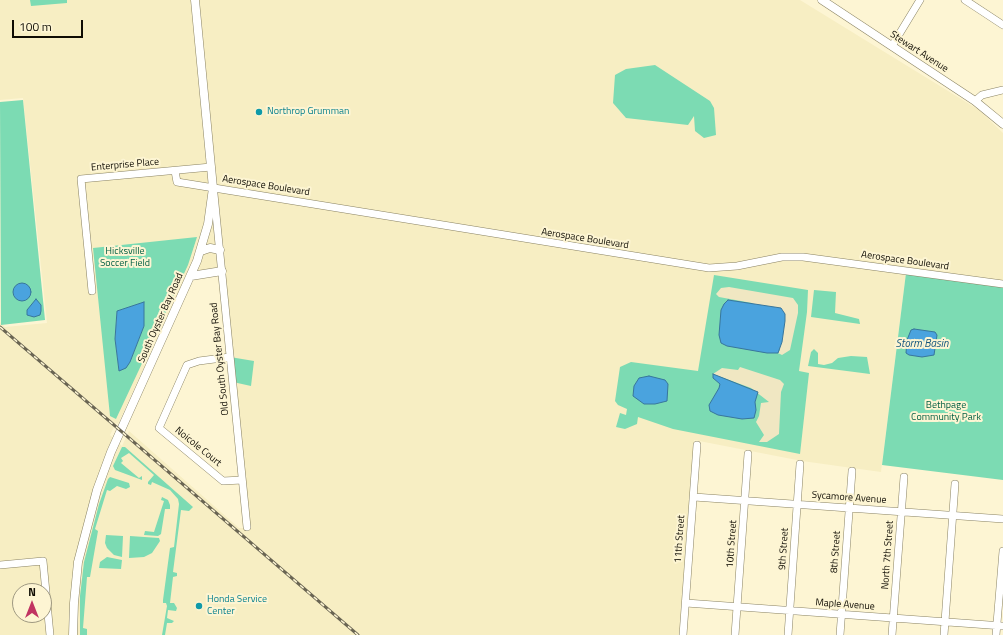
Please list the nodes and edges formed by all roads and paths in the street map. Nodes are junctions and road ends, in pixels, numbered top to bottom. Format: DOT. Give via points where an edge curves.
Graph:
graph roads {
  1 [pos="195,0"];
  2 [pos="822,0"];
  3 [pos="920,0"];
  4 [pos="965,0"];
  5 [pos="1003,25"];
  6 [pos="892,46"];
  7 [pos="1003,90"];
  8 [pos="975,101"];
  9 [pos="1003,124"];
  10 [pos="211,167"];
  11 [pos="175,171"];
  12 [pos="213,188"];
  13 [pos="220,250"];
  14 [pos="201,251"];
  15 [pos="222,271"];
  16 [pos="191,276"];
  17 [pos="1003,284"];
  18 [pos="92,291"];
  19 [pos="230,357"];
  20 [pos="697,445"];
  21 [pos="748,454"];
  22 [pos="800,464"];
  23 [pos="852,471"];
  24 [pos="904,477"];
  25 [pos="242,480"];
  26 [pos="955,484"];
  27 [pos="694,497"];
  28 [pos="745,501"];
  29 [pos="797,504"];
  30 [pos="849,508"];
  31 [pos="901,512"];
  32 [pos="953,516"];
  33 [pos="1003,520"];
  34 [pos="247,527"];
  35 [pos="1003,551"];
  36 [pos="0,566"];
  37 [pos="686,603"];
  38 [pos="737,607"];
  39 [pos="789,610"];
  40 [pos="841,614"];
  41 [pos="893,618"];
  42 [pos="945,622"];
  43 [pos="1000,626"];
  44 [pos="50,635"];
  45 [pos="73,635"];
  46 [pos="683,635"];
  47 [pos="735,635"];
  48 [pos="788,635"];
  49 [pos="840,635"];
  50 [pos="892,635"];
  51 [pos="944,635"];
  52 [pos="996,635"];
  1 -- 10 [label="main road, South Oyster Bay Road"];
  2 -- 6 [label="main road, Stewart Avenue"];
  3 -- 6 [label="street"];
  4 -- 5 [label="street"];
  6 -- 8 [label="main road, Stewart Avenue"];
  7 -- 8 [label="street" via="982,95"];
  8 -- 9 [label="main road, Stewart Avenue"];
  10 -- 11 [label="street, Enterprise Place"];
  10 -- 12 [label="main road, South Oyster Bay Road"];
  11 -- 12 [label="street, Aerospace Boulevard" via="177,182"];
  11 -- 18 [label="street, Enterprise Place" via="81,179"];
  12 -- 13 [label="street, Old South Oyster Bay Road"];
  12 -- 14 [label="main road, South Oyster Bay Road"];
  12 -- 17 [label="street, Aerospace Boulevard" via="709,268 737,266 782,257 803,257"];
  13 -- 14 [label="main road" via="210,248"];
  13 -- 15 [label="street, Old South Oyster Bay Road"];
  14 -- 16 [label="main road, South Oyster Bay Road"];
  15 -- 16 [label="main road"];
  15 -- 19 [label="street, Old South Oyster Bay Road"];
  16 -- 45 [label="main road, South Oyster Bay Road" via="111,452 97,490 78,562"];
  19 -- 25 [label="street, Old South Oyster Bay Road"];
  19 -- 25 [label="street, Noicole Court" via="187,365 159,428 223,481"];
  20 -- 27 [label="street, 11th Street"];
  21 -- 28 [label="street, 10th Street"];
  22 -- 29 [label="street, 9th Street"];
  23 -- 30 [label="street, 8th Street"];
  24 -- 31 [label="street, North 7th Street"];
  25 -- 34 [label="street, Old South Oyster Bay Road"];
  26 -- 32 [label="street"];
  27 -- 28 [label="street, Sycamore Avenue"];
  27 -- 37 [label="street, 11th Street"];
  28 -- 29 [label="street, Sycamore Avenue"];
  28 -- 38 [label="street, 10th Street"];
  29 -- 30 [label="street, Sycamore Avenue"];
  29 -- 39 [label="street, 9th Street"];
  30 -- 31 [label="street, Sycamore Avenue"];
  30 -- 40 [label="street, 8th Street"];
  31 -- 32 [label="street, Sycamore Avenue"];
  31 -- 41 [label="street, North 7th Street"];
  32 -- 33 [label="street, Sycamore Avenue"];
  32 -- 42 [label="street"];
  35 -- 43 [label="street"];
  36 -- 44 [label="street" via="43,561"];
  37 -- 38 [label="street, Maple Avenue"];
  37 -- 46 [label="street, 11th Street"];
  38 -- 39 [label="street, Maple Avenue"];
  38 -- 47 [label="street, 10th Street"];
  39 -- 40 [label="street, Maple Avenue"];
  39 -- 48 [label="street, 9th Street"];
  40 -- 41 [label="street, Maple Avenue"];
  40 -- 49 [label="street, 8th Street"];
  41 -- 42 [label="street, Maple Avenue"];
  41 -- 50 [label="street, North 7th Street"];
  42 -- 43 [label="street, Maple Avenue"];
  42 -- 51 [label="street"];
  43 -- 52 [label="street"];
}
